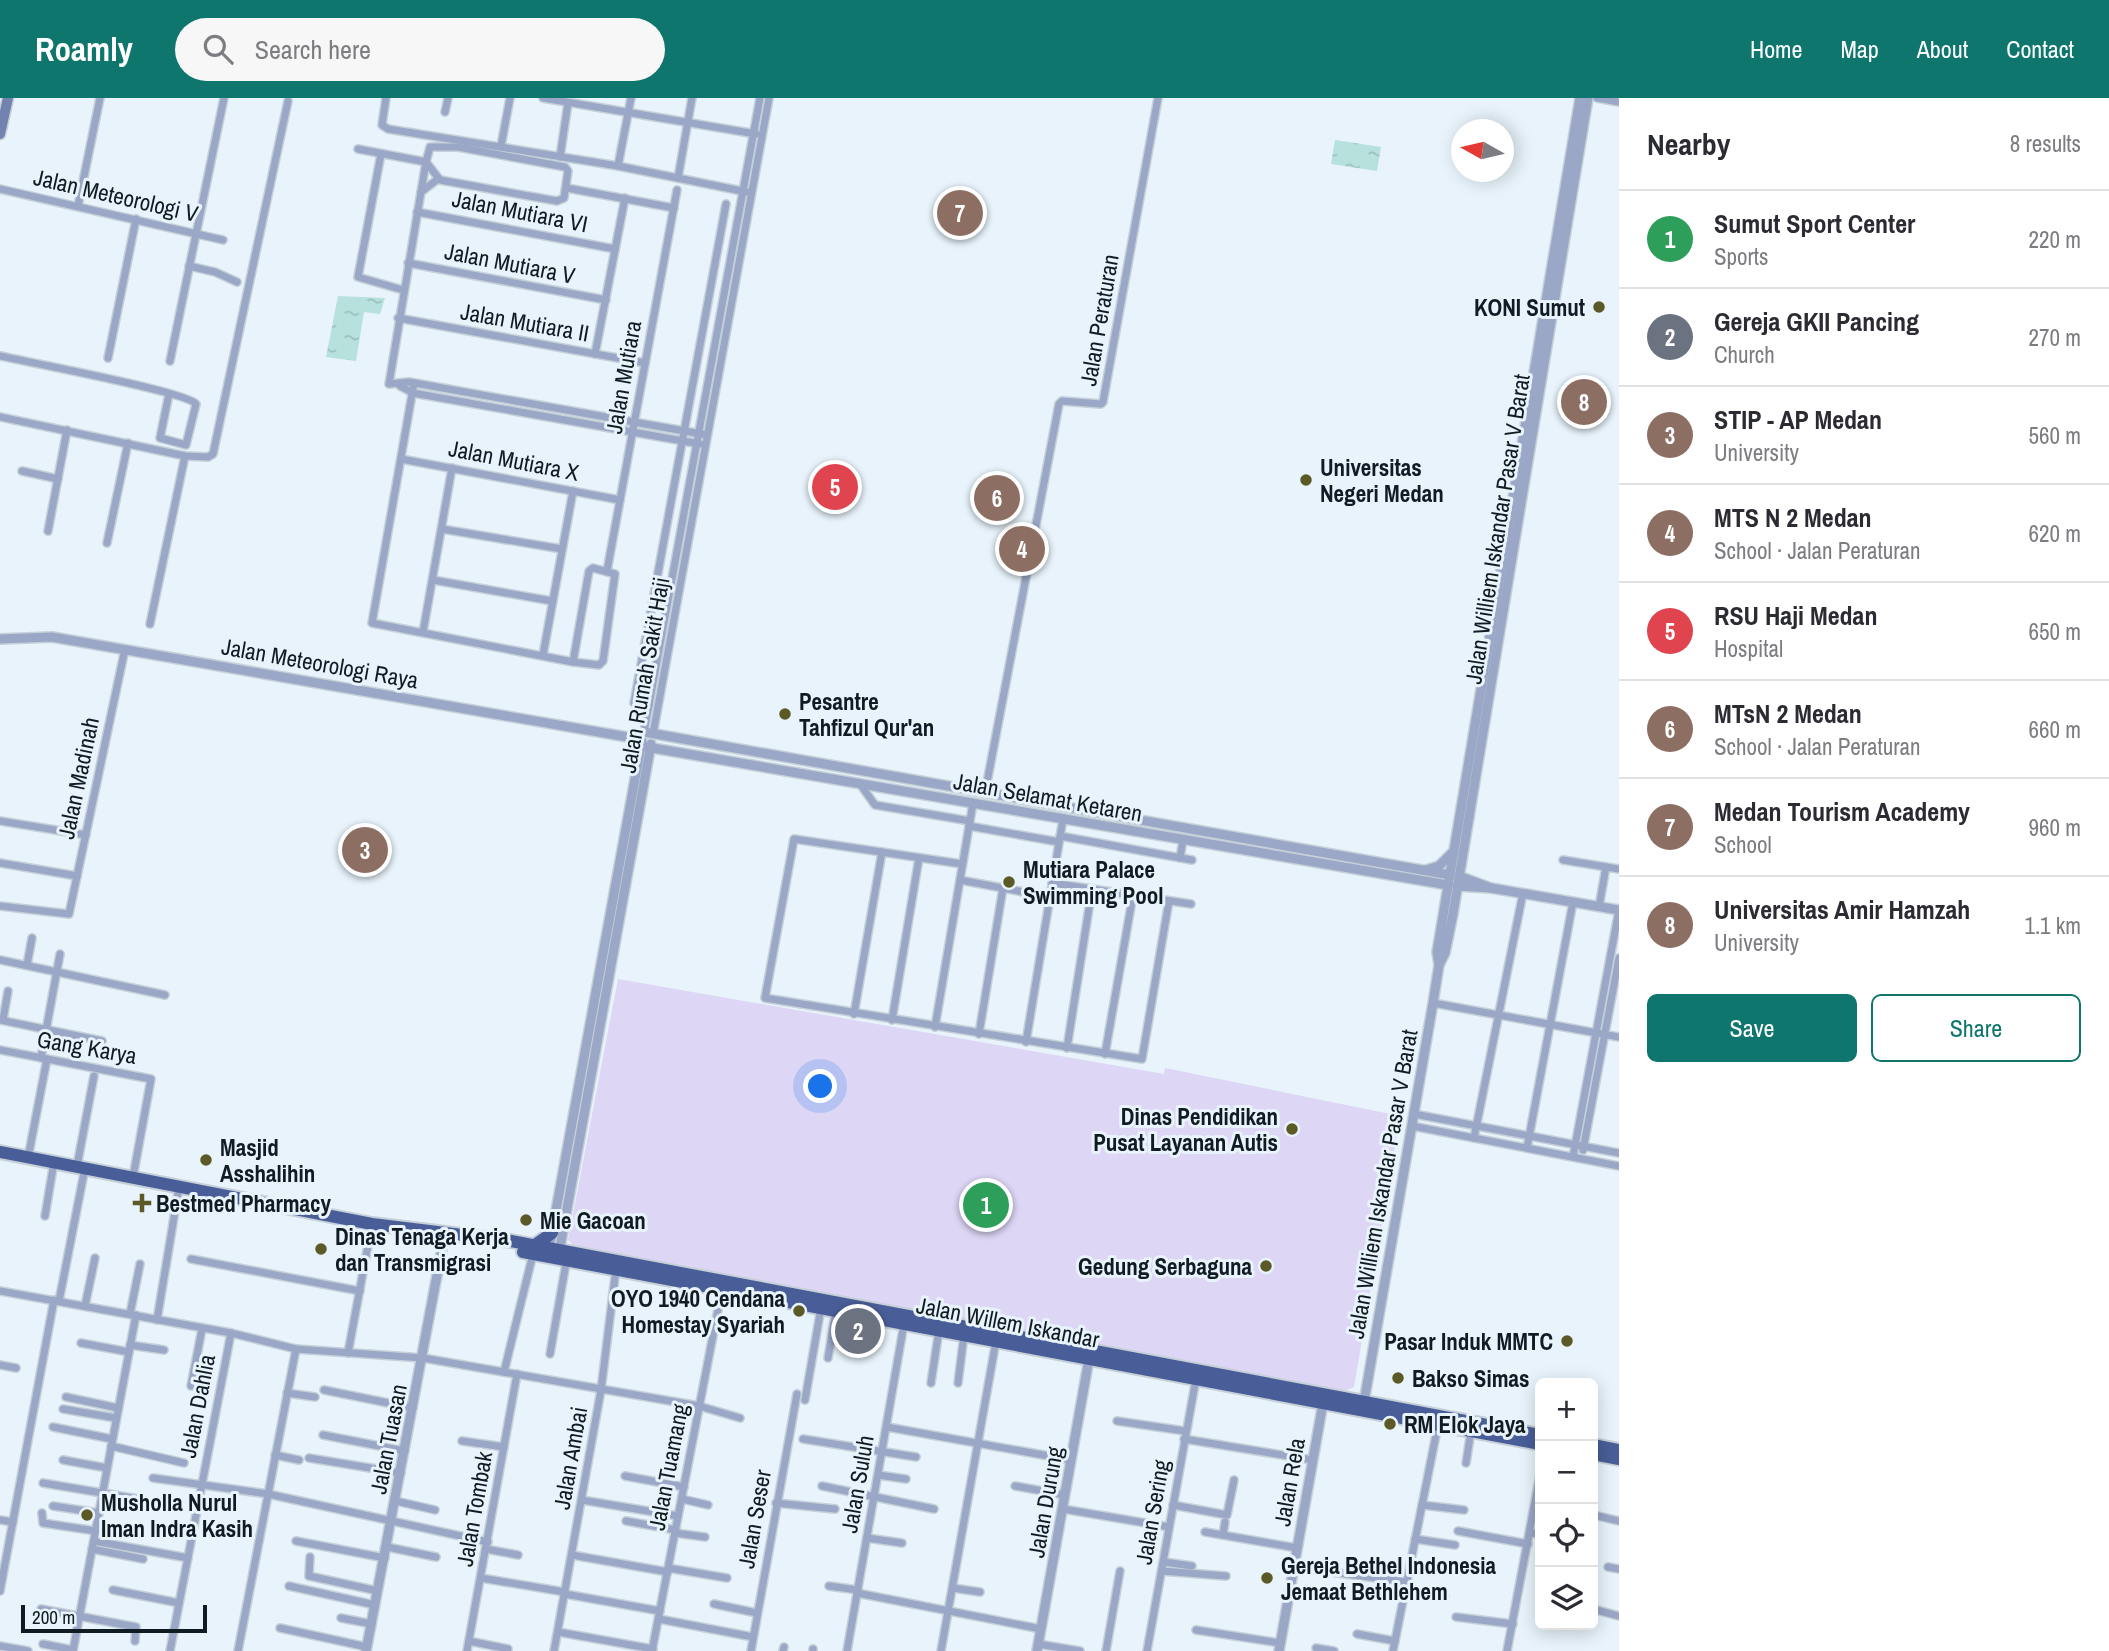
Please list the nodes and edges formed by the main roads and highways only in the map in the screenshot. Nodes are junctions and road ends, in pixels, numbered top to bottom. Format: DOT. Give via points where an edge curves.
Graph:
graph roads {
  1 [pos="8,98"];
  2 [pos="0,134"];
  3 [pos="0,1152"];
  4 [pos="534,1250"];
  5 [pos="560,1254"];
  6 [pos="1112,1359"];
  7 [pos="1363,1406"];
  8 [pos="1535,1434"];
  9 [pos="1535,1443"];
  10 [pos="1598,1446"];
  11 [pos="1619,1450"];
  12 [pos="1598,1455"];
  13 [pos="1619,1459"];
  1 -- 2 [label="main road"];
  3 -- 4 [label="highway, Jalan Willem Iskandar" via="372,1224"];
  4 -- 5 [label="highway, Jalan Willem Iskandar"];
  4 -- 5 [label="highway" via="557,1235"];
  5 -- 6 [label="highway, Jalan Willem Iskandar"];
  5 -- 6 [label="highway, Jalan Willem Iskandar" via="871,1318 1089,1359"];
  6 -- 7 [label="highway, Jalan Willem Iskandar"];
  6 -- 7 [label="highway, Jalan Willem Iskandar" via="1323,1403"];
  7 -- 8 [label="highway, Jalan Willem Iskandar"];
  7 -- 9 [label="highway, Jalan Willem Iskandar"];
  10 -- 11 [label="highway"];
  12 -- 13 [label="highway"];
}
